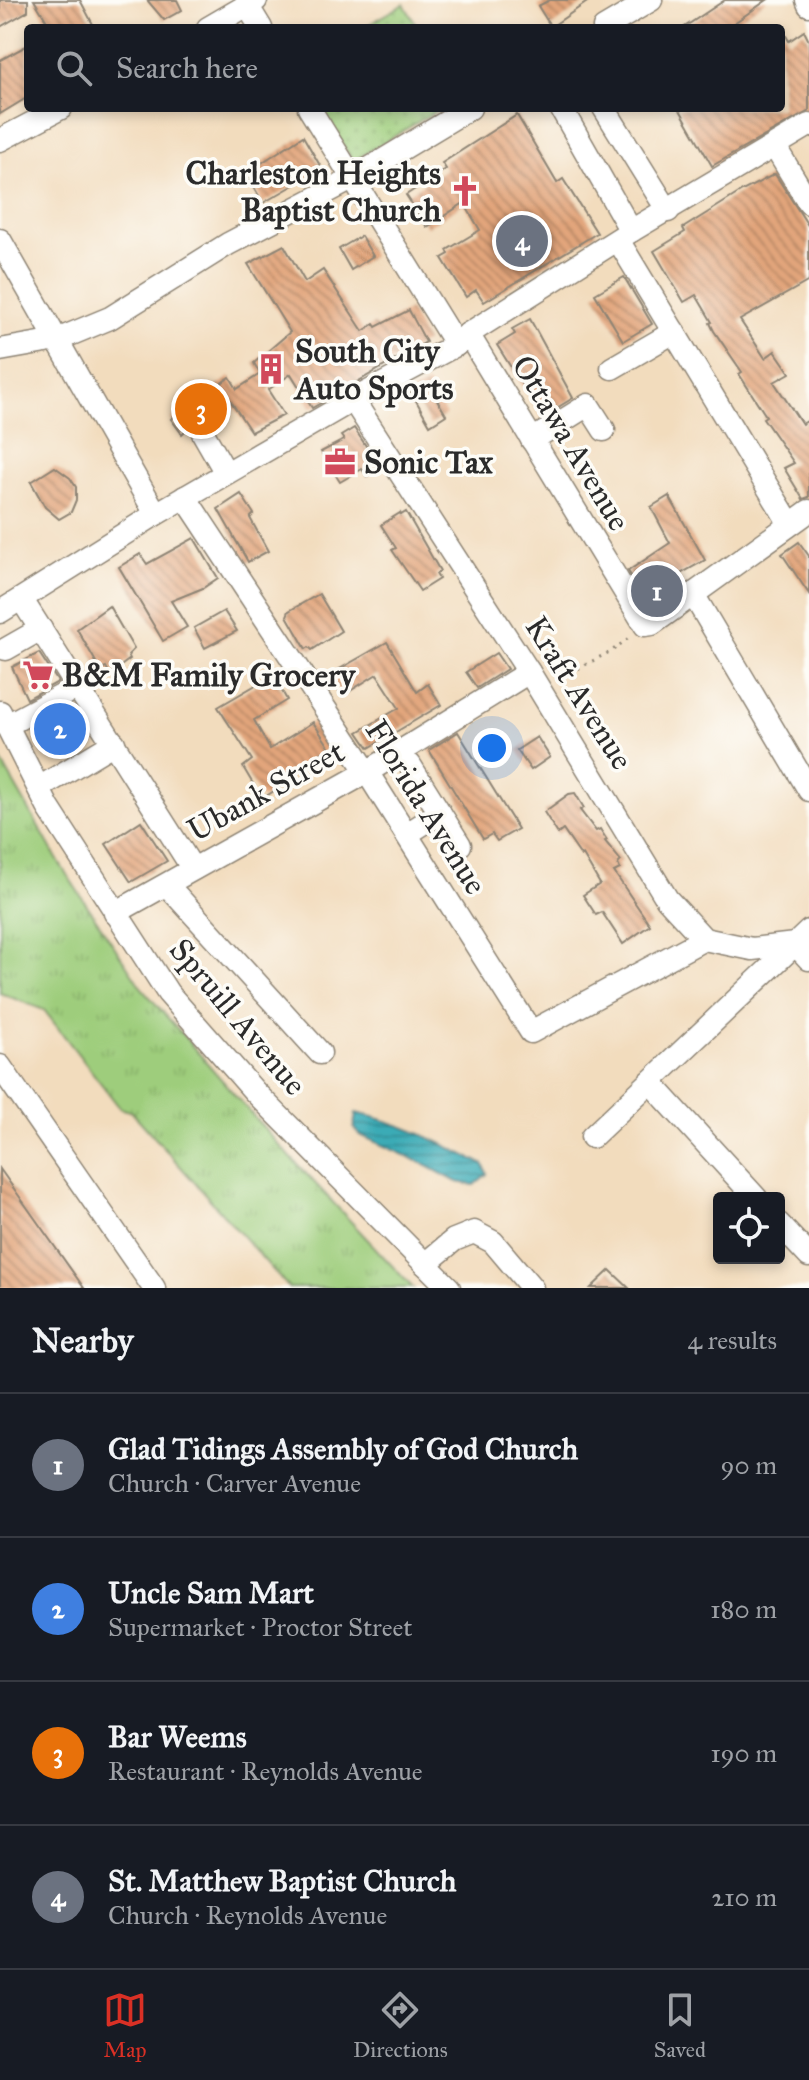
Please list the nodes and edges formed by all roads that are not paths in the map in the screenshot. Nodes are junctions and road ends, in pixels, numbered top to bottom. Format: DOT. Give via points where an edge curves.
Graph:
graph roads {
  1 [pos="651,0"];
  2 [pos="252,2"];
  3 [pos="215,24"];
  4 [pos="260,24"];
  5 [pos="611,24"];
  6 [pos="53,112"];
  7 [pos="311,112"];
  8 [pos="463,112"];
  9 [pos="563,112"];
  10 [pos="606,112"];
  11 [pos="809,125"];
  12 [pos="0,140"];
  13 [pos="775,147"];
  14 [pos="352,179"];
  15 [pos="809,203"];
  16 [pos="668,211"];
  17 [pos="624,236"];
  18 [pos="0,240"];
  19 [pos="674,332"];
  20 [pos="462,339"];
  21 [pos="57,340"];
  22 [pos="0,350"];
  23 [pos="612,368"];
  24 [pos="353,400"];
  25 [pos="604,430"];
  26 [pos="203,433"];
  27 [pos="532,440"];
  28 [pos="226,473"];
  29 [pos="185,497"];
  30 [pos="156,514"];
  31 [pos="800,517"];
  32 [pos="693,594"];
  33 [pos="22,600"];
  34 [pos="0,612"];
  35 [pos="41,629"];
  36 [pos="6,649"];
  37 [pos="534,680"];
  38 [pos="78,687"];
  39 [pos="3,718"];
  40 [pos="114,743"];
  41 [pos="410,765"];
  42 [pos="367,772"];
  43 [pos="39,788"];
  44 [pos="809,790"];
  45 [pos="440,813"];
  46 [pos="407,834"];
  47 [pos="460,845"];
  48 [pos="193,869"];
  49 [pos="167,885"];
  50 [pos="115,913"];
  51 [pos="704,939"];
  52 [pos="804,944"];
  53 [pos="320,1053"];
  54 [pos="0,1066"];
  55 [pos="650,1082"];
  56 [pos="592,1137"];
  57 [pos="751,1192"];
  58 [pos="785,1230"];
  59 [pos="809,1256"];
  60 [pos="425,1264"];
  61 [pos="154,1288"];
  62 [pos="449,1288"];
  63 [pos="532,1288"];
  1 -- 5 [label="street"];
  2 -- 3 [label="street"];
  2 -- 4 [label="street"];
  6 -- 12 [label="street"];
  7 -- 14 [label="street, Ottawa Avenue"];
  8 -- 14 [label="street"];
  9 -- 17 [label="street"];
  10 -- 16 [label="street"];
  11 -- 13 [label="street"];
  13 -- 15 [label="street"];
  13 -- 16 [label="street"];
  14 -- 20 [label="street, Ottawa Avenue"];
  14 -- 21 [label="street" via="228,244 110,318"];
  16 -- 17 [label="street"];
  17 -- 19 [label="street"];
  17 -- 20 [label="street"];
  18 -- 21 [label="street"];
  19 -- 23 [label="street"];
  19 -- 31 [label="street"];
  20 -- 24 [label="street"];
  20 -- 27 [label="street, Ottawa Avenue"];
  21 -- 22 [label="street"];
  21 -- 30 [label="street"];
  24 -- 28 [label="street"];
  24 -- 37 [label="street, Kraft Avenue"];
  25 -- 27 [label="street" via="588,405"];
  26 -- 28 [label="street"];
  27 -- 32 [label="street, Ottawa Avenue" via="645,625"];
  28 -- 29 [label="street"];
  29 -- 30 [label="street"];
  29 -- 42 [label="street, Florida Avenue"];
  30 -- 33 [label="street"];
  31 -- 32 [label="street"];
  32 -- 44 [label="street"];
  33 -- 34 [label="street"];
  33 -- 35 [label="street"];
  35 -- 36 [label="street"];
  35 -- 38 [label="street"];
  37 -- 42 [label="street, Ubank Street"];
  37 -- 51 [label="street, Kraft Avenue" via="667,899"];
  38 -- 39 [label="street"];
  38 -- 40 [label="street"];
  39 -- 43 [label="street, Spruill Avenue"];
  40 -- 43 [label="street"];
  40 -- 48 [label="street"];
  41 -- 45 [label="street"];
  42 -- 46 [label="street, Florida Avenue"];
  42 -- 48 [label="street, Ubank Street"];
  43 -- 50 [label="street, Spruill Avenue"];
  45 -- 46 [label="street"];
  45 -- 47 [label="street"];
  46 -- 51 [label="street, Florida Avenue" via="531,1032"];
  48 -- 49 [label="street, Ubank Street"];
  49 -- 50 [label="street, Ubank Street"];
  49 -- 53 [label="street"];
  50 -- 60 [label="street, Spruill Avenue" via="168,993 255,1092"];
  51 -- 52 [label="street" via="752,949"];
  52 -- 55 [label="street"];
  54 -- 61 [label="street"];
  55 -- 56 [label="street"];
  55 -- 57 [label="street"];
  58 -- 59 [label="street"];
  60 -- 62 [label="street, Spruill Avenue"];
  60 -- 63 [label="street" via="454,1240 474,1232 493,1242"];
}
